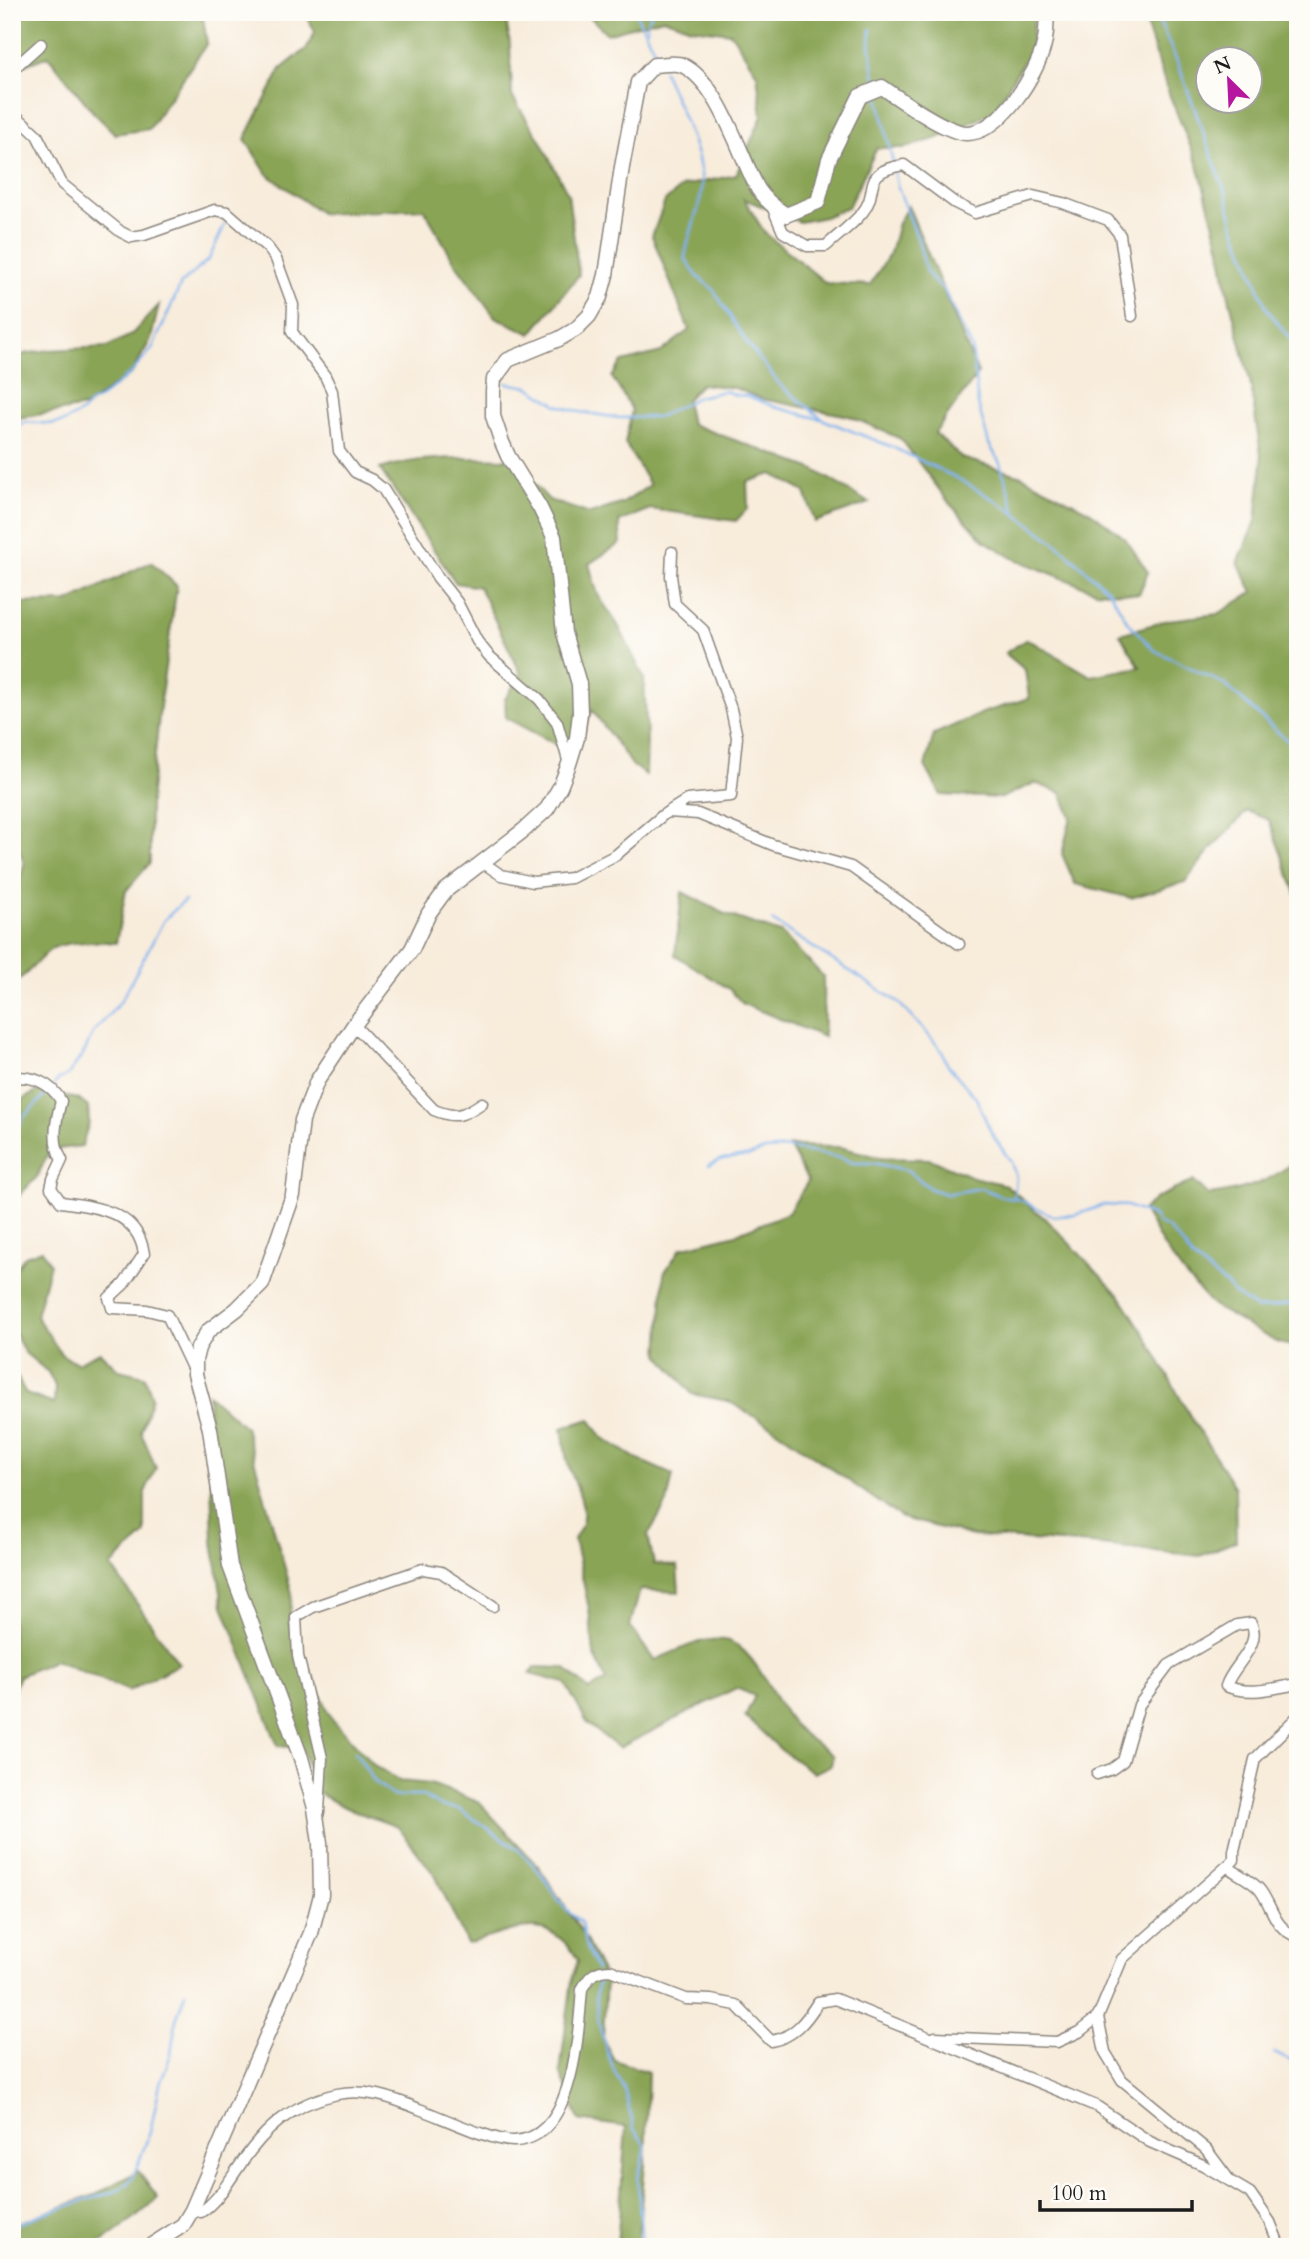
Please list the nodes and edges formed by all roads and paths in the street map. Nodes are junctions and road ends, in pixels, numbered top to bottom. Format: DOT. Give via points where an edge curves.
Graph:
graph roads {
  1 [pos="1047,12"];
  2 [pos="41,44"];
  3 [pos="12,70"];
  4 [pos="12,112"];
  5 [pos="771,204"];
  6 [pos="1132,316"];
  7 [pos="672,552"];
  8 [pos="569,764"];
  9 [pos="668,812"];
  10 [pos="482,862"];
  11 [pos="959,944"];
  12 [pos="354,1025"];
  13 [pos="12,1078"];
  14 [pos="482,1103"];
  15 [pos="195,1374"];
  16 [pos="493,1606"];
  17 [pos="1298,1684"];
  18 [pos="1296,1721"];
  19 [pos="1097,1774"];
  20 [pos="318,1829"];
  21 [pos="1228,1867"];
  22 [pos="1298,1937"];
  23 [pos="1098,2017"];
  24 [pos="925,2037"];
  25 [pos="1231,2182"];
  26 [pos="192,2210"];
  27 [pos="149,2247"];
  28 [pos="1280,2247"];
  1 -- 5 [label="street" via="1044,46 1020,95 991,126 966,133 937,122 882,87 860,96 830,159 818,202 786,215"];
  2 -- 3 [label="street"];
  4 -- 8 [label="street" via="37,135 62,184 121,232 131,237 144,235 215,210 227,212 268,248 293,305 292,332 332,391 340,451 355,472 383,489 489,656 539,699 557,722"];
  5 -- 6 [label="street" via="783,232 807,246 826,247 864,211 874,177 904,164 975,213 1033,196 1063,203 1108,220 1120,235"];
  5 -- 8 [label="street" via="759,190 706,83 680,64 654,65 638,82 600,297 576,329 508,360 494,379 494,416 500,440 554,537 565,632 579,684 577,738"];
  7 -- 9 [label="street" via="675,604 703,631 737,737 731,796 687,800"];
  8 -- 10 [label="street" via="547,809"];
  9 -- 10 [label="street" via="616,855 571,878 533,882 501,875"];
  9 -- 11 [label="street" via="698,814 773,845 851,867"];
  10 -- 12 [label="street" via="445,891 412,949"];
  12 -- 14 [label="street" via="434,1110 457,1115"];
  12 -- 15 [label="street" via="317,1081 302,1120 293,1195 262,1284 208,1331 198,1348"];
  13 -- 15 [label="street" via="43,1083 61,1101 55,1125 62,1160 51,1188 61,1202 111,1211 142,1239 144,1254 109,1298 112,1308 167,1315"];
  15 -- 20 [label="street" via="210,1429 230,1566 301,1758"];
  16 -- 20 [label="street" via="441,1572 423,1569 296,1617 298,1656 322,1758"];
  17 -- 19 [label="street" via="1236,1691 1226,1686 1254,1642 1251,1623 1237,1625 1169,1665 1139,1705 1122,1761"];
  18 -- 21 [label="street" via="1255,1759 1234,1860"];
  20 -- 26 [label="street" via="321,1895 311,1933"];
  21 -- 22 [label="street" via="1259,1889 1284,1931"];
  21 -- 23 [label="street" via="1122,1959"];
  23 -- 24 [label="street" via="1057,2042"];
  23 -- 25 [label="street" via="1105,2052 1122,2080 1206,2149"];
  24 -- 25 [label="street" via="1096,2106 1150,2142"];
  24 -- 26 [label="street" via="835,1999 818,2002 804,2024 771,2041 736,2005 686,1999 601,1970 590,1975 582,1989 568,2091 545,2127 530,2139 512,2142 360,2091 336,2094 296,2109 271,2126 214,2203 201,2212"];
  25 -- 28 [label="street" via="1250,2193"];
  26 -- 27 [label="street" via="183,2225"];
}
